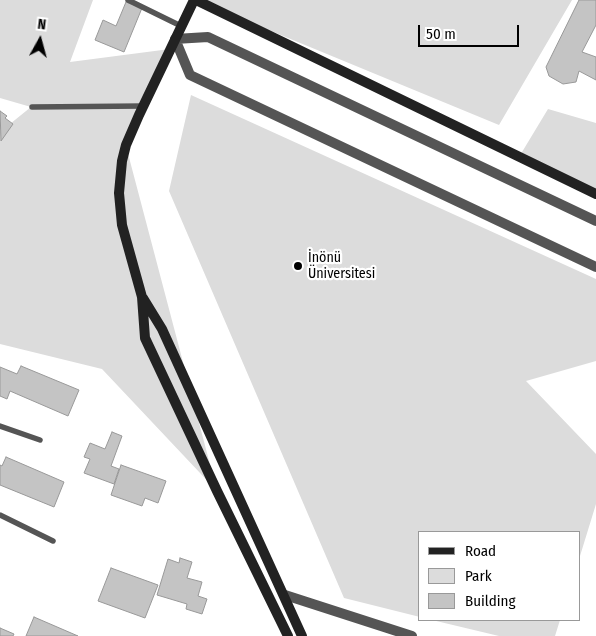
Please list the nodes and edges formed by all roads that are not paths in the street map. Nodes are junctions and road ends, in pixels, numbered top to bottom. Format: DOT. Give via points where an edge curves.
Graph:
graph roads {
  1 [pos="128,0"];
  2 [pos="195,0"];
  3 [pos="182,26"];
  4 [pos="175,39"];
  5 [pos="143,106"];
  6 [pos="32,107"];
  7 [pos="596,194"];
  8 [pos="596,221"];
  9 [pos="596,267"];
  10 [pos="142,297"];
  11 [pos="0,426"];
  12 [pos="40,440"];
  13 [pos="0,515"];
  14 [pos="53,541"];
  15 [pos="285,594"];
  16 [pos="288,636"];
  17 [pos="302,636"];
  18 [pos="412,636"];
  1 -- 3 [label="lane"];
  2 -- 3 [label="main road"];
  2 -- 7 [label="main road"];
  3 -- 4 [label="main road"];
  4 -- 5 [label="main road"];
  4 -- 8 [label="street" via="208,38"];
  4 -- 9 [label="street" via="190,75"];
  5 -- 6 [label="lane"];
  5 -- 10 [label="main road" via="126,146 119,193 122,225"];
  10 -- 15 [label="main road" via="162,329"];
  10 -- 16 [label="main road" via="145,338"];
  11 -- 12 [label="lane"];
  13 -- 14 [label="lane"];
  15 -- 17 [label="main road"];
  15 -- 18 [label="street"];
}
